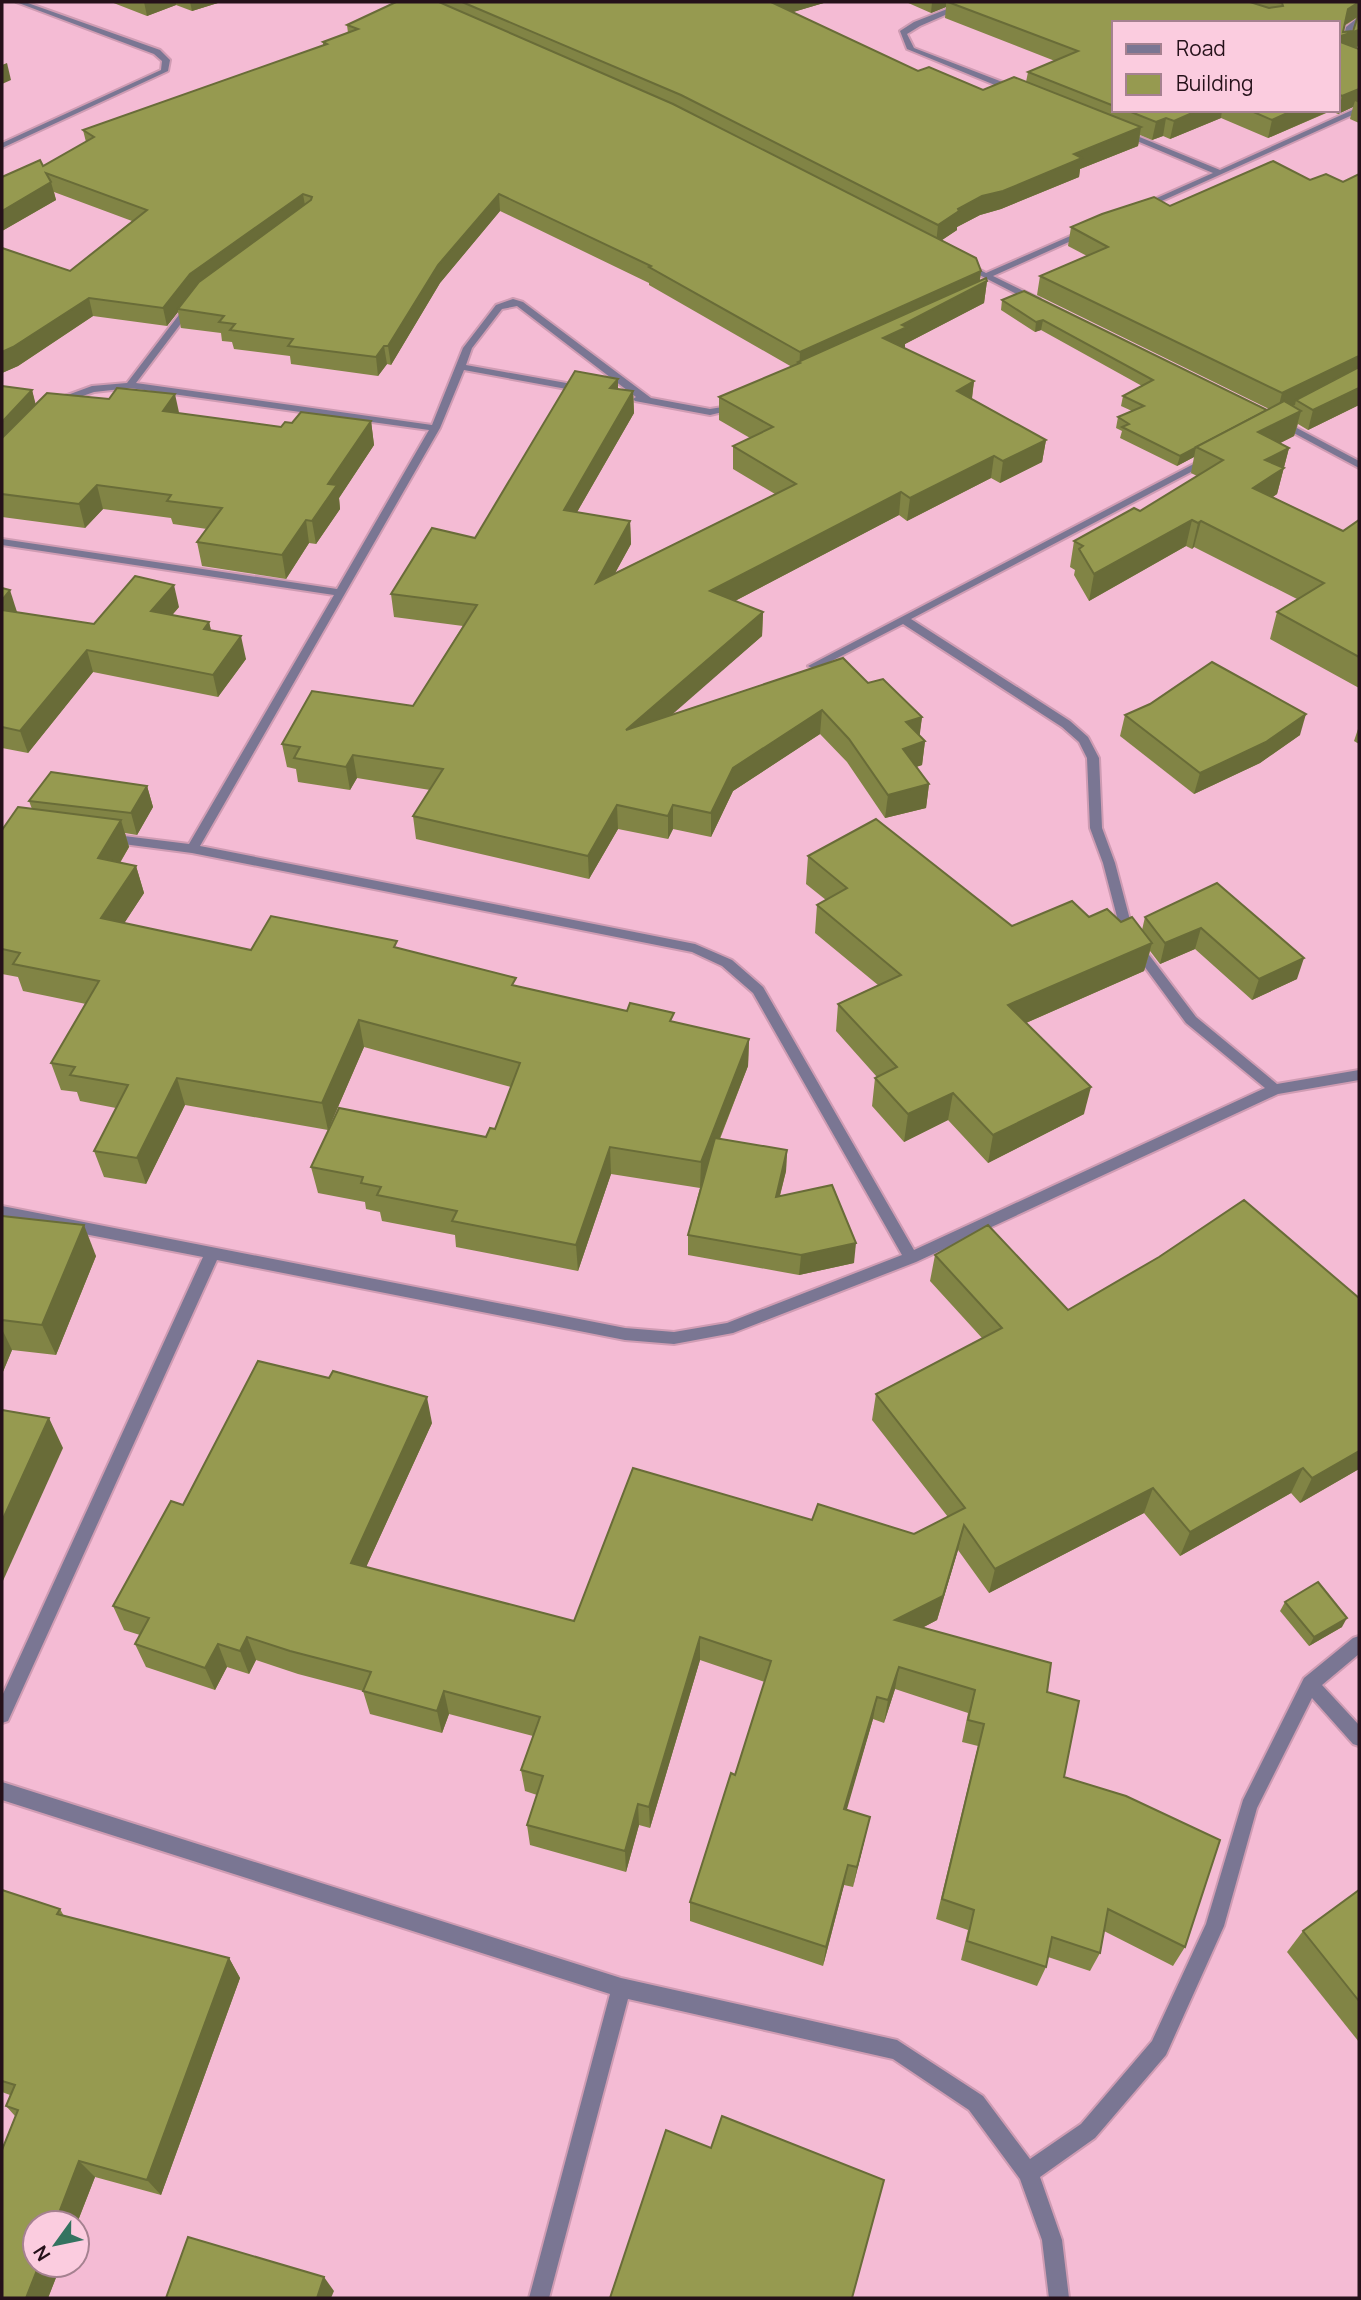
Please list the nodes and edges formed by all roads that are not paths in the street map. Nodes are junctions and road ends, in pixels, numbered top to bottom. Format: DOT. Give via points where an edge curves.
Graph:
graph roads {
  1 [pos="19,2"];
  2 [pos="971,2"];
  3 [pos="1359,21"];
  4 [pos="1345,46"];
  5 [pos="1027,95"];
  6 [pos="1359,109"];
  7 [pos="1118,132"];
  8 [pos="2,146"];
  9 [pos="1221,173"];
  10 [pos="1134,211"];
  11 [pos="1097,228"];
  12 [pos="961,263"];
  13 [pos="986,276"];
  14 [pos="1003,284"];
  15 [pos="991,290"];
  16 [pos="198,296"];
  17 [pos="1041,303"];
  18 [pos="462,367"];
  19 [pos="130,385"];
  20 [pos="594,391"];
  21 [pos="621,396"];
  22 [pos="647,400"];
  23 [pos="744,404"];
  24 [pos="49,411"];
  25 [pos="1266,415"];
  26 [pos="1290,415"];
  27 [pos="1279,421"];
  28 [pos="435,428"];
  29 [pos="1267,428"];
  30 [pos="1219,453"];
  31 [pos="1359,465"];
  32 [pos="2,542"];
  33 [pos="338,592"];
  34 [pos="905,620"];
  35 [pos="814,666"];
  36 [pos="97,836"];
  37 [pos="192,849"];
  38 [pos="1359,1075"];
  39 [pos="1275,1089"];
  40 [pos="2,1212"];
  41 [pos="212,1254"];
  42 [pos="911,1258"];
  43 [pos="1359,1644"];
  44 [pos="1310,1684"];
  45 [pos="2,1716"];
  46 [pos="1359,1738"];
  47 [pos="2,1791"];
  48 [pos="621,1988"];
  49 [pos="1028,2173"];
  50 [pos="538,2298"];
  51 [pos="1059,2298"];
  1 -- 8 [label="street" via="157,51 166,60 164,71"];
  2 -- 5 [label="street" via="903,33 911,49"];
  3 -- 4 [label="street" via="1350,27"];
  6 -- 9 [label="street"];
  7 -- 9 [label="street"];
  9 -- 10 [label="street"];
  11 -- 13 [label="street"];
  12 -- 13 [label="street"];
  13 -- 14 [label="street"];
  14 -- 15 [label="street"];
  14 -- 17 [label="street"];
  16 -- 19 [label="street"];
  18 -- 20 [label="street"];
  18 -- 22 [label="street" via="468,348 499,307 513,302"];
  18 -- 28 [label="street"];
  19 -- 24 [label="street" via="92,389 58,401"];
  19 -- 28 [label="street"];
  21 -- 22 [label="street"];
  22 -- 23 [label="street" via="710,412"];
  25 -- 27 [label="street"];
  26 -- 27 [label="street"];
  27 -- 29 [label="street"];
  27 -- 31 [label="street"];
  28 -- 33 [label="street"];
  30 -- 34 [label="street"];
  32 -- 33 [label="street"];
  33 -- 37 [label="street"];
  34 -- 35 [label="street"];
  34 -- 39 [label="street" via="1084,740 1093,758 1096,828 1128,936 1191,1020"];
  36 -- 37 [label="street"];
  37 -- 42 [label="street" via="695,948 727,963 758,990"];
  38 -- 39 [label="street"];
  39 -- 42 [label="street"];
  40 -- 41 [label="street"];
  41 -- 42 [label="street" via="625,1334 674,1338 728,1329"];
  41 -- 45 [label="street"];
  43 -- 44 [label="street"];
  44 -- 46 [label="street"];
  44 -- 49 [label="street" via="1249,1806 1214,1926 1159,2048 1088,2131"];
  47 -- 48 [label="street"];
  48 -- 49 [label="street" via="897,2050 976,2103"];
  48 -- 50 [label="street"];
  49 -- 51 [label="street" via="1052,2240"];
}
